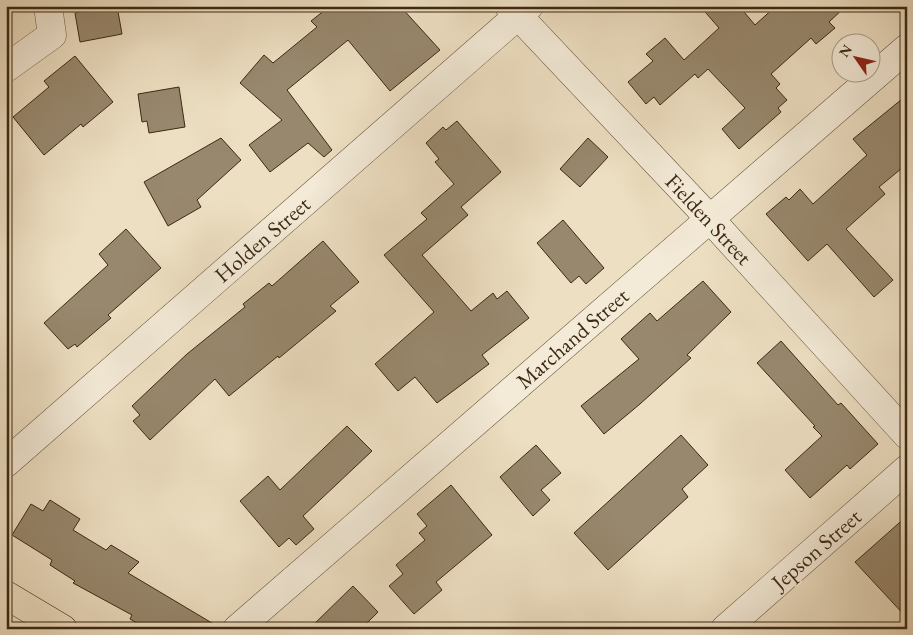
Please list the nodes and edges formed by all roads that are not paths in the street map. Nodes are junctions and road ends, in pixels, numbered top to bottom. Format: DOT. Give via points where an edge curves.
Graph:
graph roads {
  1 [pos="48,6"];
  2 [pos="518,9"];
  3 [pos="907,48"];
  4 [pos="6,68"];
  5 [pos="710,218"];
  6 [pos="907,435"];
  7 [pos="6,463"];
  8 [pos="907,469"];
  9 [pos="6,595"];
  10 [pos="63,629"];
  11 [pos="237,629"];
  12 [pos="726,629"];
  1 -- 4 [label="street" via="52,35"];
  2 -- 5 [label="street, Fielden Street"];
  2 -- 7 [label="street, Holden Street"];
  3 -- 5 [label="street, Marchand Street"];
  5 -- 6 [label="street, Fielden Street"];
  5 -- 11 [label="street, Marchand Street"];
  8 -- 12 [label="street, Jepson Street"];
  9 -- 10 [label="main road"];
}
